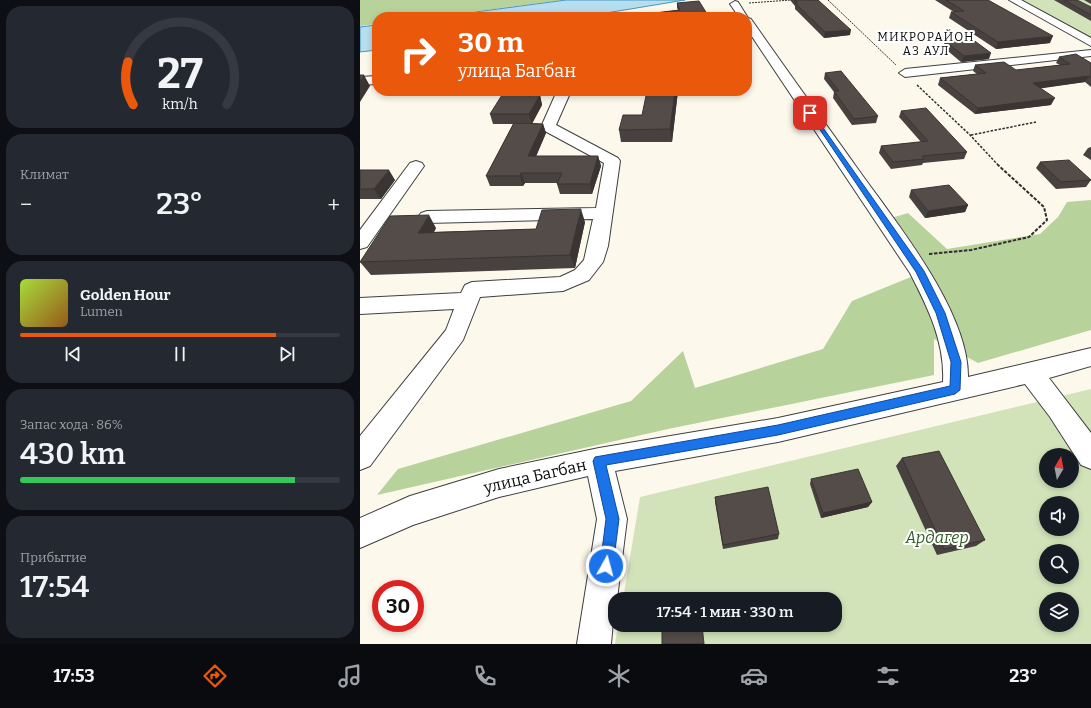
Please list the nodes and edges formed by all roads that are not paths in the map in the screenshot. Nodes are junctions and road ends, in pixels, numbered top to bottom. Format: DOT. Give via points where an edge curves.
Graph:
graph roads {
  1 [pos="1014,0"];
  2 [pos="735,4"];
  3 [pos="741,12"];
  4 [pos="752,29"];
  5 [pos="1091,43"];
  6 [pos="1091,53"];
  7 [pos="905,73"];
  8 [pos="372,80"];
  9 [pos="360,81"];
  10 [pos="562,96"];
  11 [pos="416,166"];
  12 [pos="604,213"];
  13 [pos="427,217"];
  14 [pos="360,243"];
  15 [pos="468,300"];
  16 [pos="360,306"];
  17 [pos="1091,357"];
  18 [pos="1030,373"];
  19 [pos="955,390"];
  20 [pos="1091,456"];
  21 [pos="360,457"];
  22 [pos="599,461"];
  23 [pos="360,533"];
  24 [pos="594,644"];
  1 -- 5 [label="street"];
  2 -- 3 [label="street"];
  4 -- 19 [label="street" via="920,271 941,313 956,362"];
  6 -- 7 [label="street"];
  8 -- 9 [label="street"];
  10 -- 12 [label="street" via="548,127 612,160"];
  11 -- 14 [label="street"];
  12 -- 13 [label="street"];
  12 -- 15 [label="street" via="593,262 582,275 563,284 472,290"];
  15 -- 16 [label="street"];
  15 -- 21 [label="street" via="455,334"];
  17 -- 18 [label="street, улица Багбан"];
  18 -- 19 [label="street, улица Багбан"];
  18 -- 20 [label="street" via="1059,409"];
  19 -- 22 [label="street, улица Багбан" via="778,430"];
  22 -- 23 [label="street, улица Багбан" via="461,494 410,511"];
  22 -- 24 [label="street" via="612,519"];
}
